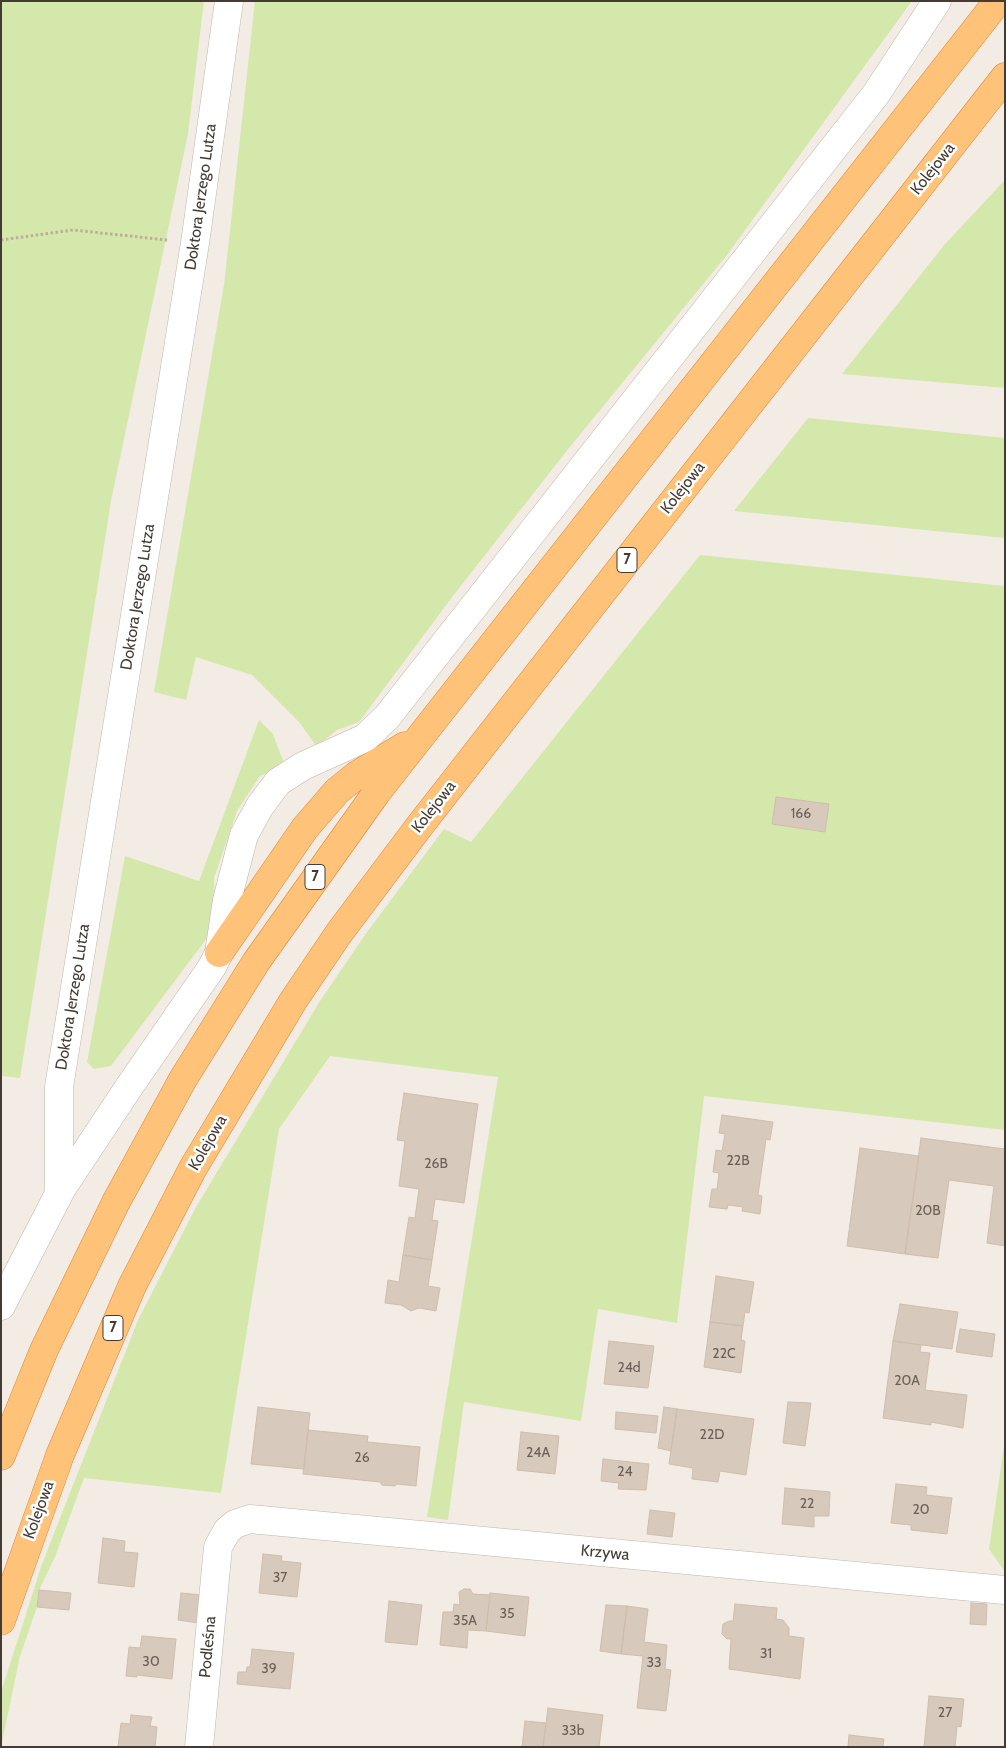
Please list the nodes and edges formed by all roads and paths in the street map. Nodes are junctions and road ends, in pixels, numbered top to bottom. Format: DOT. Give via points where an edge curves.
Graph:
graph roads {
  1 [pos="229,1"];
  2 [pos="937,1"];
  3 [pos="998,1"];
  4 [pos="1005,77"];
  5 [pos="1,240"];
  6 [pos="195,242"];
  7 [pos="421,736"];
  8 [pos="219,953"];
  9 [pos="59,1194"];
  10 [pos="1,1306"];
  11 [pos="1,1456"];
  12 [pos="218,1547"];
  13 [pos="1005,1590"];
  14 [pos="1,1621"];
  15 [pos="199,1747"];
  1 -- 6 [label="street, Doktora Jerzego Lutza"];
  2 -- 8 [label="street" via="876,94 387,717 365,738 303,766 278,782 244,835 227,900"];
  3 -- 7 [label="highway, 7"];
  4 -- 14 [label="highway, Kolejowa / 7" via="421,824 293,1002 194,1168 132,1286 60,1455"];
  5 -- 6 [label="path" via="73,230"];
  6 -- 9 [label="street, Doktora Jerzego Lutza" via="59,1087"];
  7 -- 8 [label="highway" via="337,791 305,828"];
  7 -- 11 [label="highway, 7" via="289,914 183,1079 116,1202 65,1306"];
  8 -- 9 [label="street"];
  9 -- 10 [label="street"];
  12 -- 13 [label="street, Krzywa" via="235,1524 250,1519"];
  12 -- 15 [label="street, Podleśna"];
}
